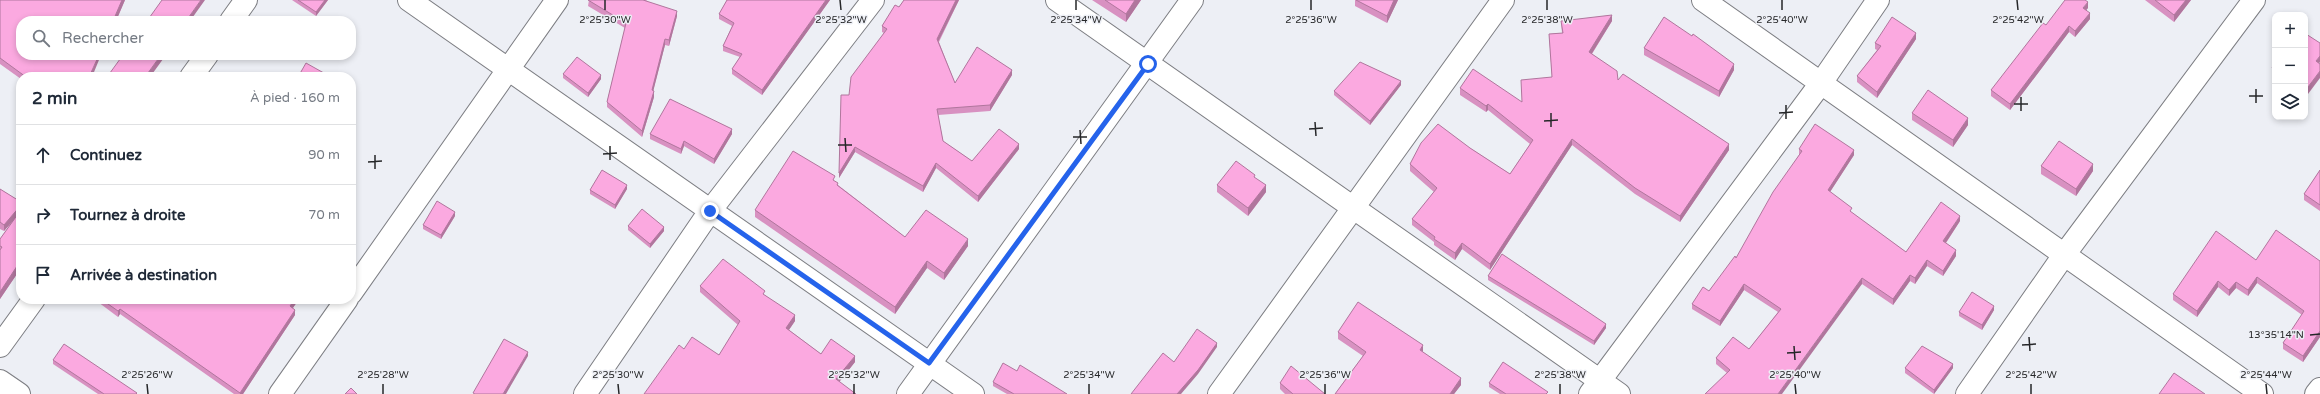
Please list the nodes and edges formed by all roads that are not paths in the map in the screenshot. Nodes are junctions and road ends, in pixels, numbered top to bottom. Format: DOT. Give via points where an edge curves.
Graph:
graph roads {
  1 [pos="246,0"];
  2 [pos="410,0"];
  3 [pos="558,0"];
  4 [pos="873,0"];
  5 [pos="1057,0"];
  6 [pos="1192,0"];
  7 [pos="1503,0"];
  8 [pos="1703,0"];
  9 [pos="1878,0"];
  10 [pos="2254,0"];
  11 [pos="235,16"];
  12 [pos="203,60"];
  13 [pos="1148,64"];
  14 [pos="509,70"];
  15 [pos="195,72"];
  16 [pos="1821,83"];
  17 [pos="1354,208"];
  18 [pos="710,211"];
  19 [pos="2064,255"];
  20 [pos="356,286"];
  21 [pos="30,304"];
  22 [pos="343,304"];
  23 [pos="0,346"];
  24 [pos="929,363"];
  25 [pos="0,382"];
  26 [pos="1595,387"];
  27 [pos="2320,389"];
  28 [pos="19,394"];
  29 [pos="280,394"];
  30 [pos="584,394"];
  31 [pos="908,394"];
  32 [pos="973,394"];
  33 [pos="1219,394"];
  34 [pos="1619,394"];
  35 [pos="1967,394"];
  36 [pos="2262,394"];
  37 [pos="2316,394"];
  1 -- 11 [label="street"];
  2 -- 14 [label="street"];
  3 -- 14 [label="street"];
  4 -- 18 [label="street"];
  5 -- 13 [label="street"];
  6 -- 13 [label="street"];
  7 -- 17 [label="street"];
  8 -- 16 [label="street"];
  9 -- 16 [label="street"];
  10 -- 19 [label="street"];
  12 -- 15 [label="street"];
  13 -- 17 [label="street"];
  13 -- 24 [label="street"];
  14 -- 18 [label="street"];
  14 -- 20 [label="street"];
  16 -- 19 [label="street"];
  16 -- 26 [label="street"];
  17 -- 26 [label="street"];
  17 -- 33 [label="street"];
  18 -- 24 [label="street"];
  18 -- 30 [label="street"];
  19 -- 35 [label="street"];
  19 -- 36 [label="street"];
  21 -- 23 [label="street"];
  22 -- 29 [label="street"];
  24 -- 31 [label="street"];
  24 -- 32 [label="street"];
  25 -- 28 [label="street"];
  26 -- 34 [label="street"];
  27 -- 37 [label="street"];
}
